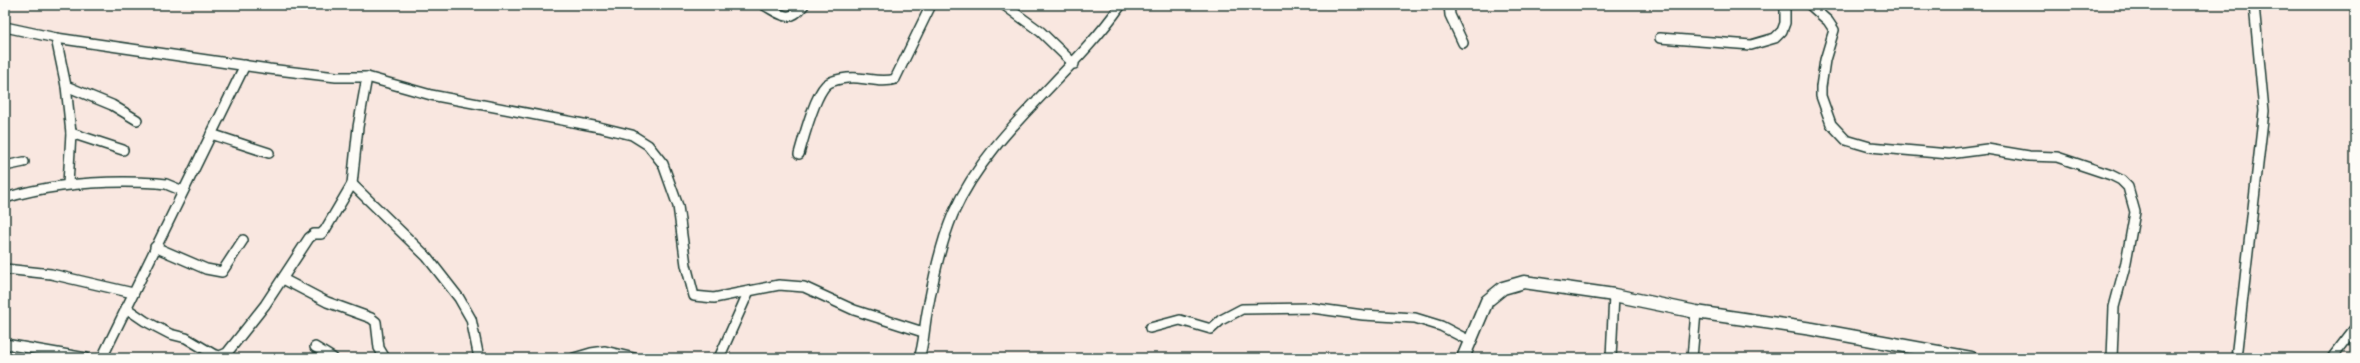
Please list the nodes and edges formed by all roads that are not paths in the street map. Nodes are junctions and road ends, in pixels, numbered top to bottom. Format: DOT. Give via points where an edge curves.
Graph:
graph roads {
  1 [pos="764,5"];
  2 [pos="804,5"];
  3 [pos="931,5"];
  4 [pos="1004,5"];
  5 [pos="1121,5"];
  6 [pos="1449,5"];
  7 [pos="1785,5"];
  8 [pos="1810,5"];
  9 [pos="2254,5"];
  10 [pos="5,27"];
  11 [pos="56,38"];
  12 [pos="1660,38"];
  13 [pos="1463,43"];
  14 [pos="1074,64"];
  15 [pos="245,65"];
  16 [pos="367,77"];
  17 [pos="66,86"];
  18 [pos="137,120"];
  19 [pos="71,133"];
  20 [pos="211,134"];
  21 [pos="123,150"];
  22 [pos="269,153"];
  23 [pos="798,154"];
  24 [pos="24,162"];
  25 [pos="5,166"];
  26 [pos="68,184"];
  27 [pos="352,184"];
  28 [pos="183,191"];
  29 [pos="5,198"];
  30 [pos="243,240"];
  31 [pos="155,247"];
  32 [pos="5,269"];
  33 [pos="283,279"];
  34 [pos="134,293"];
  35 [pos="748,293"];
  36 [pos="1614,295"];
  37 [pos="126,308"];
  38 [pos="1696,312"];
  39 [pos="1150,328"];
  40 [pos="2355,328"];
  41 [pos="923,332"];
  42 [pos="1470,341"];
  43 [pos="5,344"];
  44 [pos="315,347"];
  45 [pos="919,357"];
  46 [pos="86,358"];
  47 [pos="102,358"];
  48 [pos="333,358"];
  49 [pos="385,358"];
  50 [pos="479,358"];
  51 [pos="574,358"];
  52 [pos="634,358"];
  53 [pos="718,358"];
  54 [pos="929,358"];
  55 [pos="1462,358"];
  56 [pos="1611,358"];
  57 [pos="1692,358"];
  58 [pos="1971,358"];
  59 [pos="2112,358"];
  60 [pos="2236,358"];
  61 [pos="2332,358"];
  1 -- 2 [label="street" via="789,17"];
  3 -- 23 [label="street" via="895,79 839,79 826,85 813,110"];
  4 -- 14 [label="street" via="1041,32"];
  5 -- 14 [label="street" via="1103,31"];
  6 -- 13 [label="street" via="1450,15"];
  7 -- 12 [label="street" via="1785,23 1782,31 1775,38 1764,42 1751,45"];
  8 -- 59 [label="street" via="1828,20 1834,30 1820,87 1831,124 1846,140 1870,147 1949,154 1987,149 2029,156 2057,157 2111,175 2128,187 2135,212 2114,307"];
  9 -- 60 [label="street" via="2264,111"];
  10 -- 11 [label="street"];
  11 -- 15 [label="street"];
  11 -- 17 [label="street"];
  14 -- 41 [label="street" via="988,156 953,214 944,241"];
  15 -- 16 [label="street" via="336,77"];
  15 -- 20 [label="street"];
  16 -- 27 [label="street"];
  16 -- 35 [label="street" via="431,95 599,127 639,139 657,154 673,189 694,296 714,298"];
  17 -- 18 [label="street" via="112,105"];
  17 -- 19 [label="street"];
  19 -- 21 [label="street"];
  19 -- 26 [label="street"];
  20 -- 22 [label="street"];
  20 -- 28 [label="street"];
  24 -- 25 [label="street"];
  26 -- 28 [label="street" via="157,183"];
  26 -- 29 [label="street"];
  27 -- 33 [label="street" via="325,230 309,238"];
  27 -- 50 [label="street" via="427,257 459,298 471,319"];
  28 -- 31 [label="street"];
  30 -- 31 [label="street" via="222,272 206,269"];
  31 -- 34 [label="street"];
  32 -- 34 [label="street" via="51,274"];
  33 -- 37 [label="street" via="223,355 213,354 186,338 170,334"];
  33 -- 49 [label="street" via="327,302 371,318 376,322 379,348"];
  34 -- 37 [label="street"];
  35 -- 41 [label="street" via="779,285 804,287 854,310"];
  35 -- 53 [label="street"];
  36 -- 38 [label="street"];
  36 -- 42 [label="street" via="1524,282 1503,288 1487,301"];
  36 -- 56 [label="street"];
  37 -- 47 [label="street"];
  38 -- 57 [label="street"];
  38 -- 58 [label="street" via="1812,328"];
  39 -- 42 [label="street" via="1180,320 1211,329 1221,320 1242,309 1312,308 1363,315 1415,318 1441,326"];
  40 -- 61 [label="street"];
  41 -- 45 [label="street"];
  42 -- 55 [label="street"];
  43 -- 46 [label="street"];
  44 -- 48 [label="street"];
  45 -- 54 [label="street"];
  51 -- 52 [label="street" via="605,351"];
}
